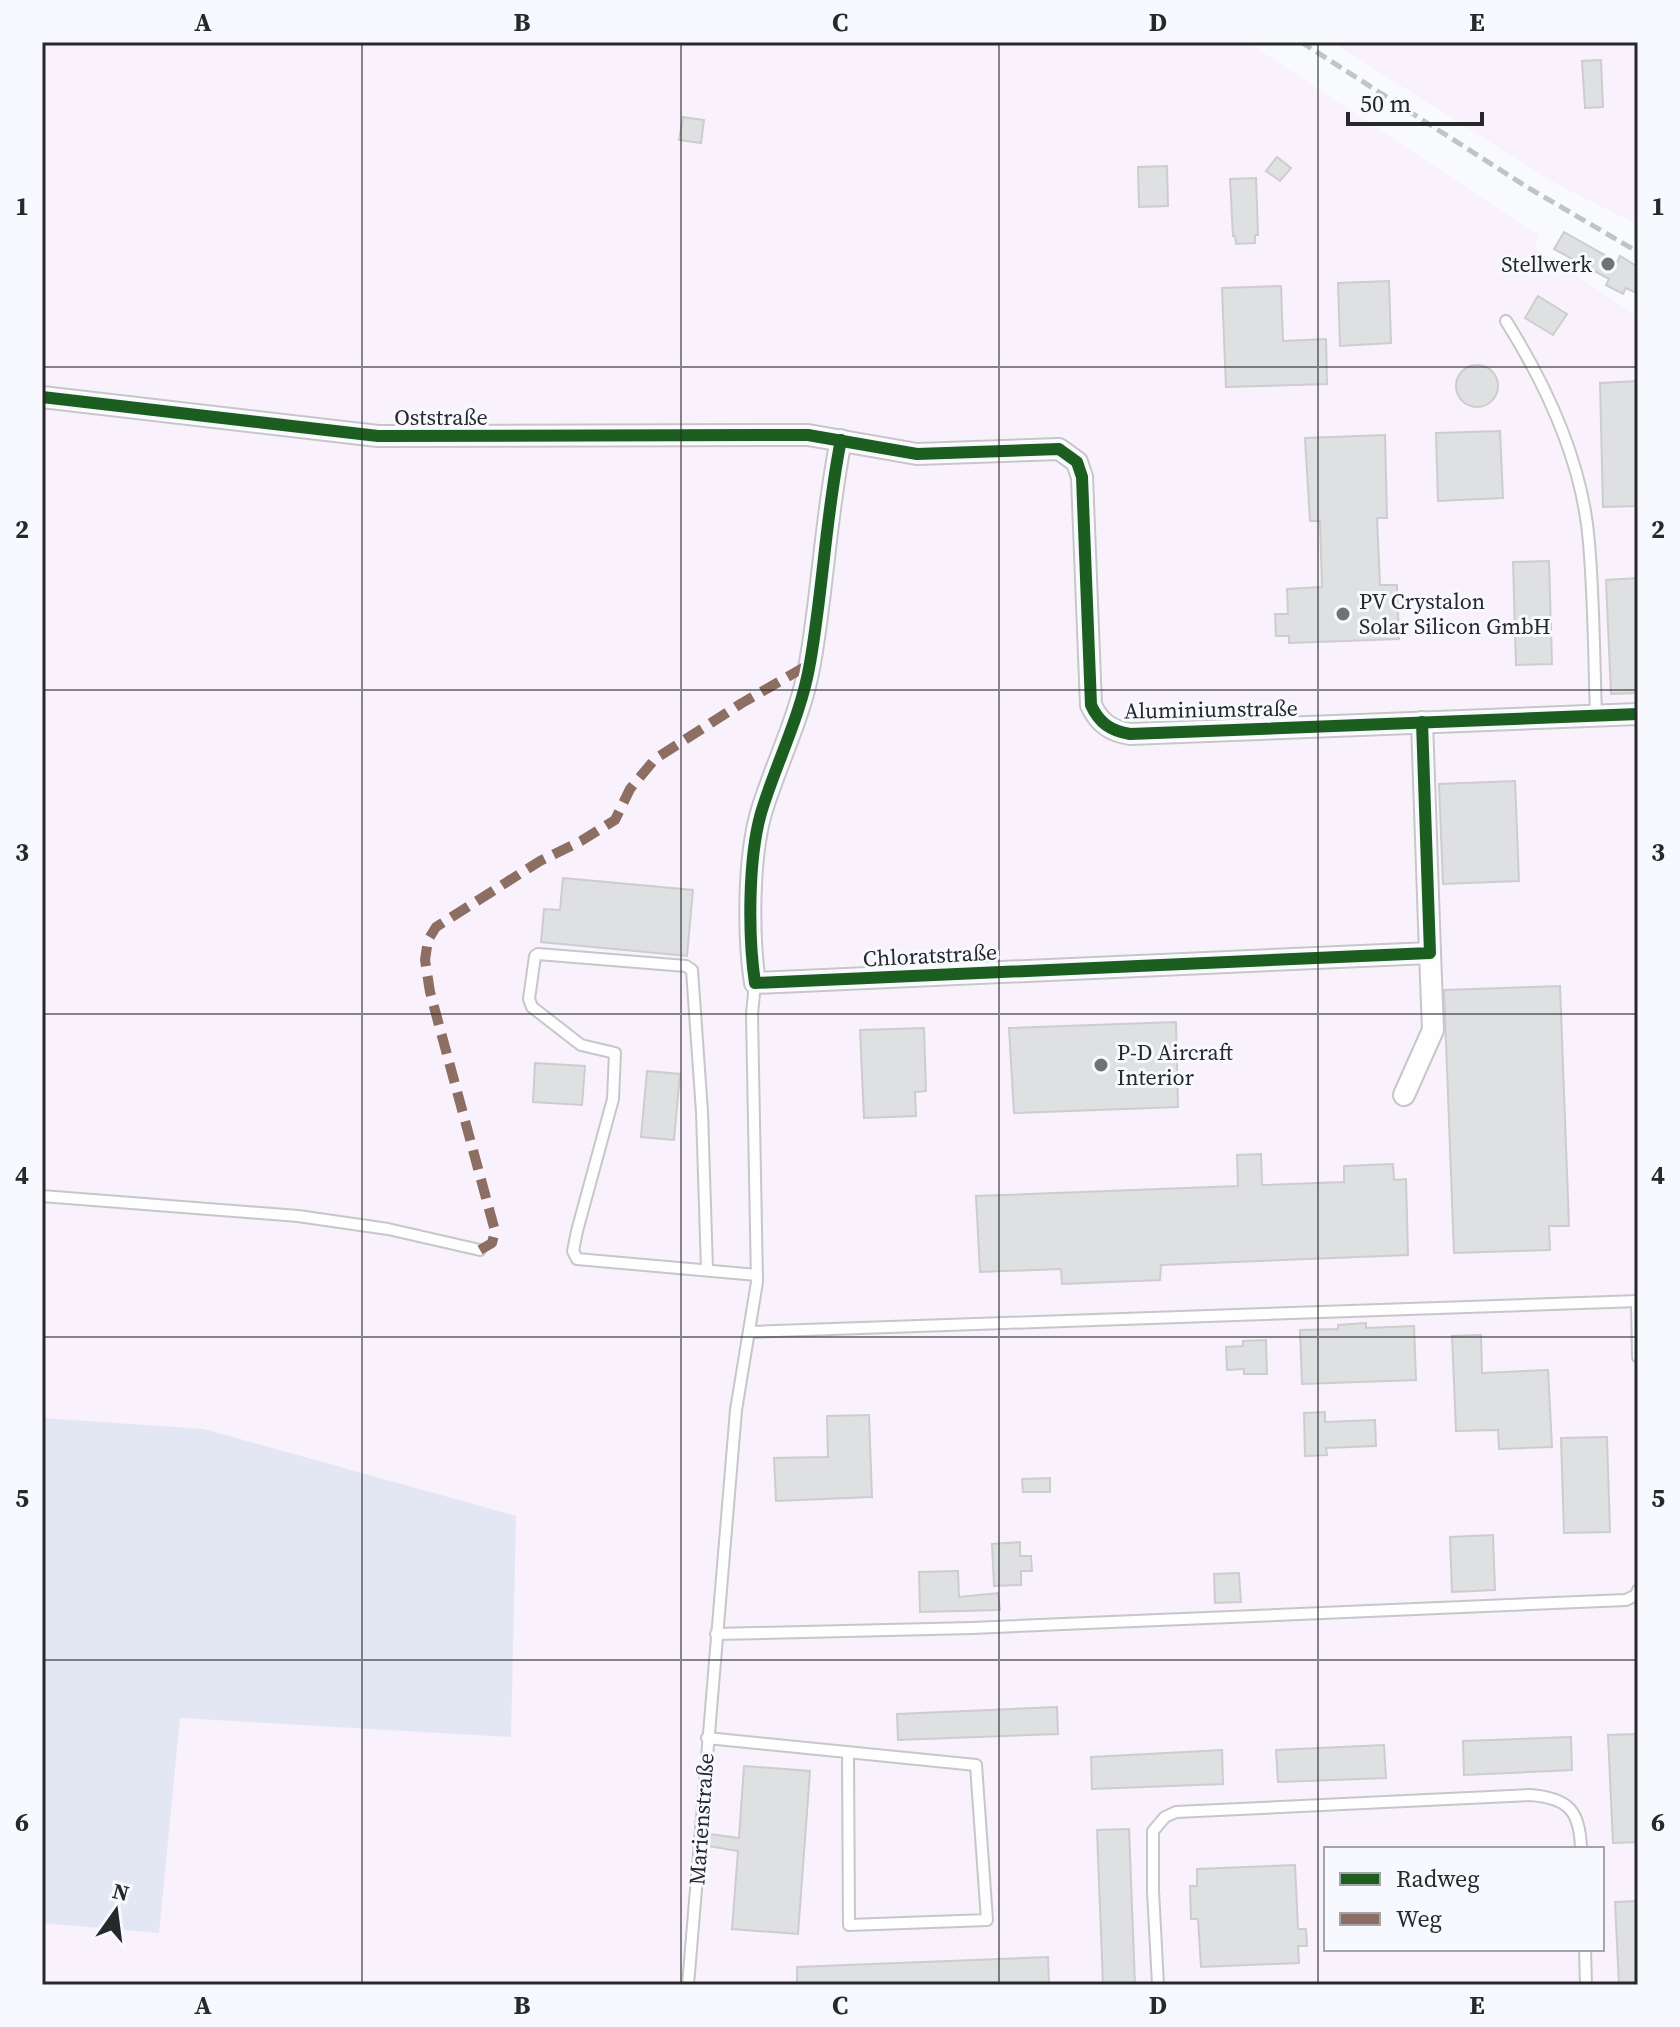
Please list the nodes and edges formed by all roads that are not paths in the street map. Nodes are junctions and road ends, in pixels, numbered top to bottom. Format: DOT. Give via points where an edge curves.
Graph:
graph roads {
  1 [pos="1506,321"];
  2 [pos="42,397"];
  3 [pos="841,440"];
  4 [pos="1638,714"];
  5 [pos="1596,715"];
  6 [pos="1422,722"];
  7 [pos="1430,953"];
  8 [pos="755,983"];
  9 [pos="1404,1095"];
  10 [pos="42,1196"];
  11 [pos="480,1250"];
  12 [pos="707,1269"];
  13 [pos="757,1275"];
  14 [pos="1638,1301"];
  15 [pos="749,1332"];
  16 [pos="1638,1357"];
  17 [pos="1638,1590"];
  18 [pos="716,1634"];
  19 [pos="707,1738"];
  20 [pos="848,1752"];
  21 [pos="1581,1847"];
  22 [pos="1585,1951"];
  23 [pos="688,1985"];
  24 [pos="1158,1985"];
  25 [pos="1586,1985"];
  1 -- 5 [label="lane" via="1545,388 1584,506"];
  2 -- 3 [label="street, Oststraße" via="378,436 808,435"];
  3 -- 6 [label="street, Aluminiumstraße" via="917,454 1052,448 1072,456 1082,477 1091,705 1101,722 1115,731"];
  3 -- 8 [label="street" via="810,664 756,839"];
  4 -- 5 [label="street, Aluminiumstraße"];
  5 -- 6 [label="street, Aluminiumstraße"];
  6 -- 7 [label="street"];
  7 -- 8 [label="street, Chloratstraße"];
  7 -- 9 [label="street" via="1433,1030"];
  8 -- 13 [label="lane"];
  10 -- 11 [label="lane" via="298,1216"];
  12 -- 12 [label="lane" via="577,1259 577,1231 613,1099 615,1053 581,1045 532,1007 538,954 692,970"];
  12 -- 13 [label="lane"];
  13 -- 15 [label="lane"];
  14 -- 15 [label="lane"];
  14 -- 16 [label="lane"];
  15 -- 18 [label="lane" via="736,1410"];
  17 -- 18 [label="lane" via="1626,1600"];
  18 -- 19 [label="lane, Marienstraße"];
  19 -- 20 [label="lane"];
  19 -- 23 [label="lane, Marienstraße"];
  20 -- 20 [label="lane" via="849,1925 987,1920 976,1765"];
  21 -- 24 [label="lane" via="1576,1815 1547,1796 1176,1812 1153,1831"];
  22 -- 25 [label="lane"];
}
